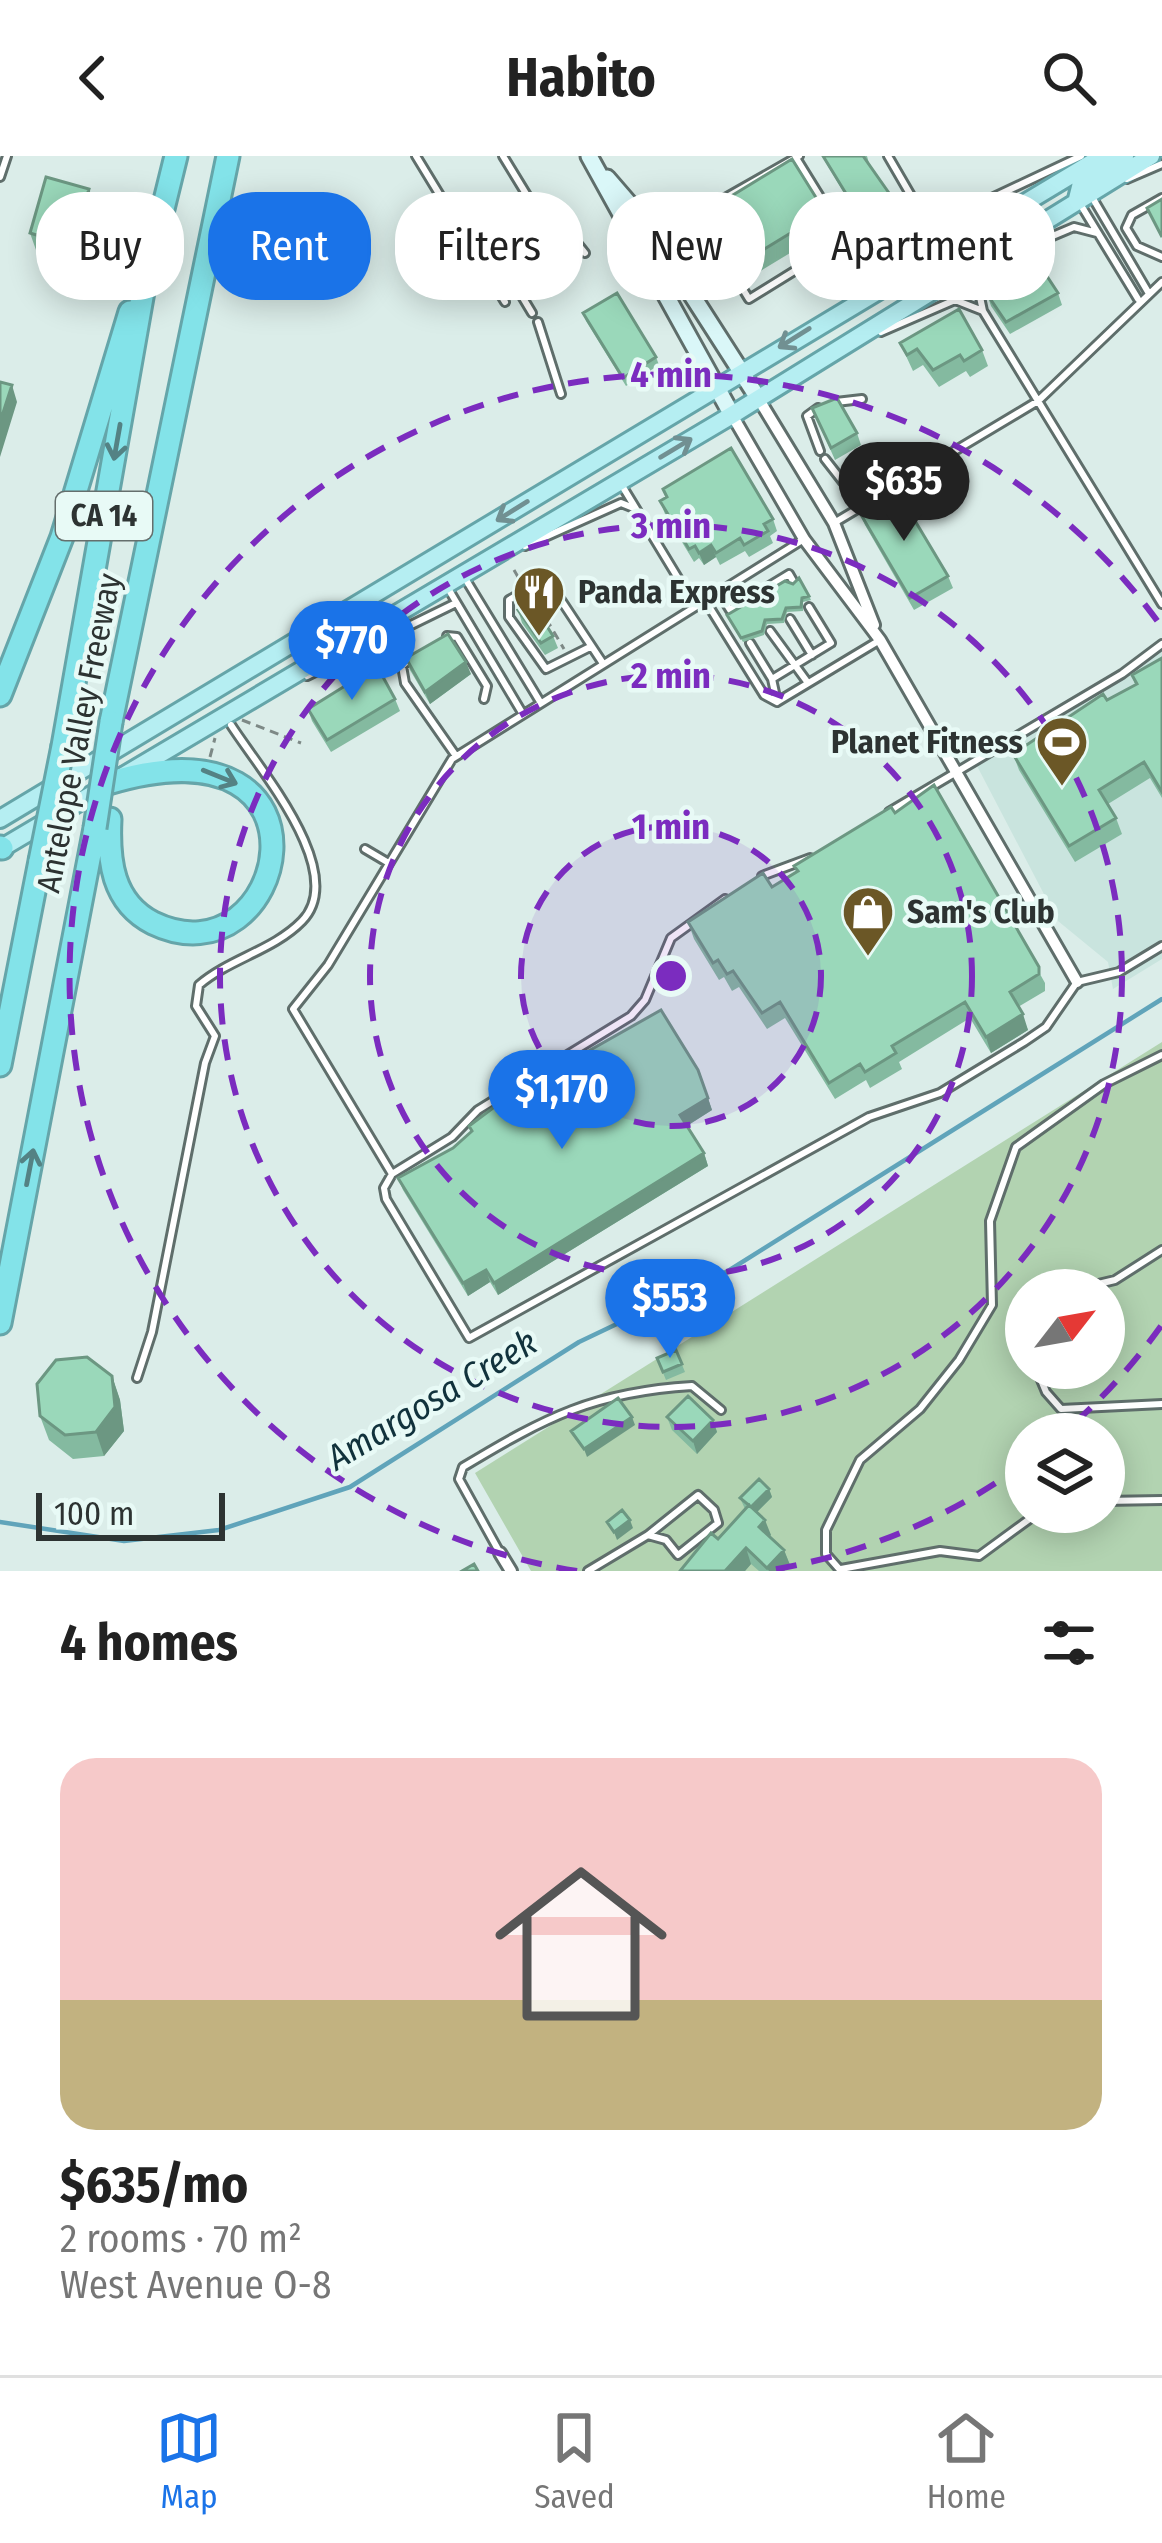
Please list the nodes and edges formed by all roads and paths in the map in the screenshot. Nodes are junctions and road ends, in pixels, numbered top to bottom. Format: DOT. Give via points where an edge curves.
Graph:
graph roads {
  1 [pos="7,156"];
  2 [pos="176,156"];
  3 [pos="228,156"];
  4 [pos="416,156"];
  5 [pos="502,156"];
  6 [pos="589,156"];
  7 [pos="888,156"];
  8 [pos="1081,156"];
  9 [pos="1103,156"];
  10 [pos="1125,156"];
  11 [pos="1151,156"];
  12 [pos="798,157"];
  13 [pos="1162,164"];
  14 [pos="0,177"];
  15 [pos="167,192"];
  16 [pos="618,192"];
  17 [pos="736,192"];
  18 [pos="909,192"];
  19 [pos="1005,192"];
  20 [pos="1043,192"];
  21 [pos="1083,197"];
  22 [pos="1162,198"];
  23 [pos="1055,214"];
  24 [pos="1097,232"];
  25 [pos="1055,235"];
  26 [pos="585,253"];
  27 [pos="1162,257"];
  28 [pos="1162,282"];
  29 [pos="765,289"];
  30 [pos="1148,292"];
  31 [pos="136,300"];
  32 [pos="142,300"];
  33 [pos="524,300"];
  34 [pos="696,300"];
  35 [pos="861,300"];
  36 [pos="912,300"];
  37 [pos="980,300"];
  38 [pos="1138,300"];
  39 [pos="506,302"];
  40 [pos="982,311"];
  41 [pos="532,313"];
  42 [pos="538,322"];
  43 [pos="828,353"];
  44 [pos="742,370"];
  45 [pos="714,387"];
  46 [pos="561,394"];
  47 [pos="758,398"];
  48 [pos="862,399"];
  49 [pos="1038,401"];
  50 [pos="732,415"];
  51 [pos="620,481"];
  52 [pos="843,482"];
  53 [pos="636,509"];
  54 [pos="834,523"];
  55 [pos="804,539"];
  56 [pos="440,553"];
  57 [pos="499,553"];
  58 [pos="463,574"];
  59 [pos="793,580"];
  60 [pos="445,584"];
  61 [pos="718,592"];
  62 [pos="705,600"];
  63 [pos="456,603"];
  64 [pos="1162,604"];
  65 [pos="695,606"];
  66 [pos="809,607"];
  67 [pos="526,609"];
  68 [pos="790,619"];
  69 [pos="770,631"];
  70 [pos="880,640"];
  71 [pos="750,643"];
  72 [pos="1162,644"];
  73 [pos="590,646"];
  74 [pos="564,649"];
  75 [pos="812,655"];
  76 [pos="602,662"];
  77 [pos="797,664"];
  78 [pos="772,679"];
  79 [pos="808,683"];
  80 [pos="0,695"];
  81 [pos="254,699"];
  82 [pos="484,699"];
  83 [pos="539,700"];
  84 [pos="777,702"];
  85 [pos="521,711"];
  86 [pos="240,720"];
  87 [pos="231,725"];
  88 [pos="302,743"];
  89 [pos="456,756"];
  90 [pos="956,773"];
  91 [pos="108,783"];
  92 [pos="0,819"];
  93 [pos="872,822"];
  94 [pos="103,823"];
  95 [pos="1,848"];
  96 [pos="825,848"];
  97 [pos="365,849"];
  98 [pos="387,862"];
  99 [pos="760,877"];
  100 [pos="742,888"];
  101 [pos="1162,946"];
  102 [pos="1077,982"];
  103 [pos="1162,1054"];
  104 [pos="0,1065"];
  105 [pos="392,1174"];
  106 [pos="1162,1250"];
  107 [pos="1125,1274"];
  108 [pos="0,1323"];
  109 [pos="137,1378"];
  110 [pos="1045,1389"];
  111 [pos="1162,1404"];
  112 [pos="721,1410"];
  113 [pos="1162,1500"];
  114 [pos="1125,1501"];
  115 [pos="1010,1533"];
  116 [pos="648,1535"];
  117 [pos="500,1553"];
  118 [pos="841,1570"];
  119 [pos="511,1571"];
  120 [pos="588,1571"];
  1 -- 14 [label="lane"];
  2 -- 15 [label="highway, Antelope Valley Freeway / CA 14"];
  3 -- 94 [label="highway, Antelope Valley Freeway / CA 14, bridge" via="111,722"];
  4 -- 39 [label="lane"];
  5 -- 26 [label="lane" via="550,233 569,233"];
  6 -- 16 [label="street"];
  6 -- 45 [label="street"];
  7 -- 18 [label="lane"];
  8 -- 19 [label="lane"];
  9 -- 20 [label="main road"];
  10 -- 21 [label="main road" via="1081,183"];
  11 -- 21 [label="main road"];
  12 -- 17 [label="lane"];
  12 -- 29 [label="lane" via="846,239"];
  13 -- 21 [label="lane"];
  21 -- 23 [label="main road"];
  21 -- 24 [label="lane"];
  21 -- 30 [label="lane"];
  22 -- 27 [label="lane" via="1132,214 1126,228 1137,246"];
  24 -- 25 [label="lane" via="1074,227"];
  24 -- 38 [label="lane"];
  28 -- 30 [label="lane"];
  30 -- 38 [label="lane"];
  31 -- 80 [label="highway" via="62,536"];
  32 -- 104 [label="highway, Antelope Valley Freeway / CA 14, one-way, bridge"];
  33 -- 41 [label="lane"];
  34 -- 44 [label="street"];
  35 -- 44 [label="main road, one-way"];
  36 -- 43 [label="main road"];
  37 -- 40 [label="lane"];
  38 -- 49 [label="lane"];
  40 -- 43 [label="lane" via="956,300"];
  40 -- 49 [label="lane"];
  42 -- 46 [label="lane"];
  43 -- 47 [label="main road"];
  44 -- 45 [label="main road"];
  44 -- 47 [label="street"];
  45 -- 50 [label="street"];
  45 -- 56 [label="main road, one-way"];
  47 -- 50 [label="main road"];
  47 -- 54 [label="street"];
  48 -- 52 [label="lane" via="807,416"];
  49 -- 54 [label="lane"];
  49 -- 64 [label="lane"];
  51 -- 50 [label="main road, one-way"];
  50 -- 55 [label="street"];
  51 -- 53 [label="lane"];
  51 -- 57 [label="main road"];
  53 -- 57 [label="lane" via="621,502"];
  53 -- 65 [label="lane"];
  54 -- 70 [label="street"];
  55 -- 61 [label="lane"];
  55 -- 70 [label="street"];
  56 -- 58 [label="main road"];
  56 -- 60 [label="main road"];
  56 -- 92 [label="main road"];
  57 -- 58 [label="main road"];
  58 -- 60 [label="main road"];
  58 -- 83 [label="lane"];
  59 -- 61 [label="lane" via="789,574 732,613"];
  60 -- 63 [label="lane"];
  60 -- 81 [label="main road"];
  61 -- 62 [label="lane"];
  62 -- 65 [label="lane"];
  62 -- 84 [label="lane" via="764,695"];
  63 -- 81 [label="lane"];
  63 -- 85 [label="lane"];
  65 -- 76 [label="lane"];
  66 -- 75 [label="lane" via="831,643"];
  67 -- 74 [label="path" via="530,616 541,610"];
  68 -- 75 [label="lane"];
  69 -- 77 [label="lane"];
  70 -- 79 [label="lane"];
  70 -- 90 [label="street"];
  71 -- 78 [label="lane"];
  72 -- 90 [label="lane"];
  73 -- 73 [label="lane" via="553,588 509,600 517,629 547,669"];
  73 -- 76 [label="lane"];
  75 -- 77 [label="lane"];
  76 -- 83 [label="lane"];
  77 -- 78 [label="lane"];
  77 -- 79 [label="lane"];
  78 -- 84 [label="lane"];
  79 -- 84 [label="lane"];
  81 -- 91 [label="main road"];
  82 -- 89 [label="lane" via="487,686 455,636 402,667"];
  83 -- 85 [label="lane"];
  85 -- 89 [label="lane"];
  86 -- 88 [label="path"];
  87 -- 109 [label="lane" via="301,835 319,895 302,921 199,985 196,1006 215,1036"];
  89 -- 98 [label="lane"];
  90 -- 93 [label="lane"];
  90 -- 102 [label="street"];
  91 -- 94 [label="highway, one-way" via="158,768 227,777 266,818 270,875 250,906 226,923 195,932 159,926 118,887"];
  91 -- 95 [label="main road"];
  108 -- 94 [label="highway, Antelope Valley Freeway / CA 14, one-way"];
  96 -- 99 [label="lane"];
  97 -- 98 [label="lane"];
  98 -- 105 [label="lane" via="293,1009"];
  100 -- 105 [label="lane" via="671,938 631,1016"];
  101 -- 102 [label="lane" via="1119,972"];
  102 -- 105 [label="lane" via="1046,1027 940,1093 869,1117 469,1338 386,1199"];
  103 -- 118 [label="lane" via="1016,1147 990,1220 992,1304 920,1409 860,1460 826,1530 826,1554"];
  106 -- 107 [label="lane"];
  110 -- 111 [label="lane" via="1061,1409"];
  112 -- 117 [label="lane" via="692,1386 629,1389 538,1420 463,1467 460,1479"];
  113 -- 114 [label="lane"];
  115 -- 118 [label="lane" via="979,1556 940,1552"];
  116 -- 116 [label="lane" via="666,1540 678,1556 717,1516 698,1496"];
  116 -- 120 [label="lane"];
  117 -- 119 [label="street"];
}
